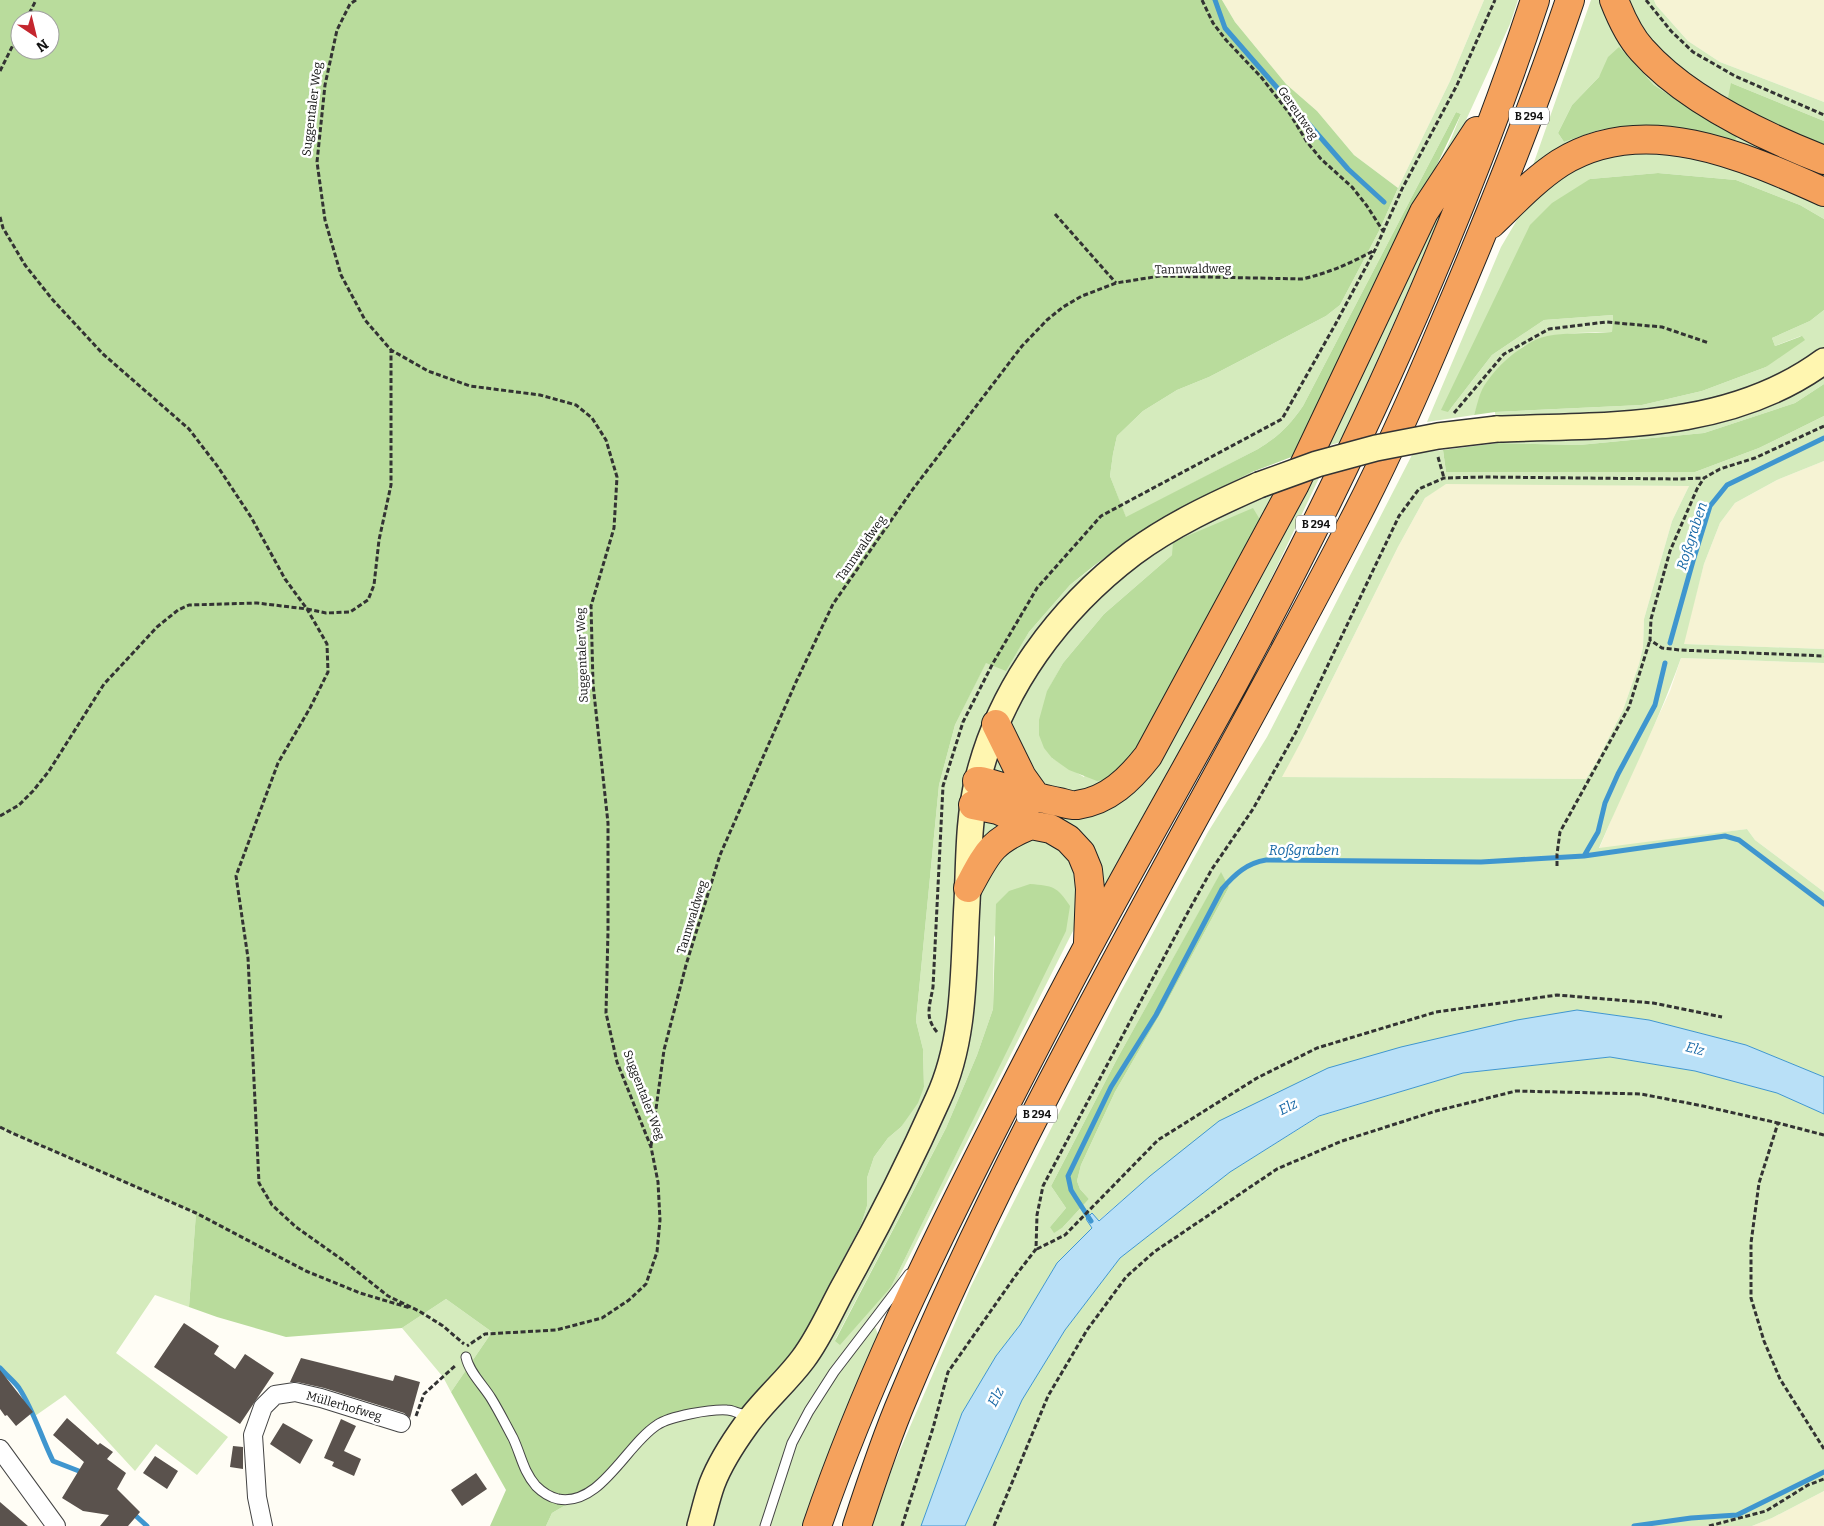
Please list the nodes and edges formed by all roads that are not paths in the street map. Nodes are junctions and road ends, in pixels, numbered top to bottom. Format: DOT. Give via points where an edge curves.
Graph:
graph roads {
  1 [pos="1535,0"];
  2 [pos="1570,0"];
  3 [pos="1614,0"];
  4 [pos="1508,84"];
  5 [pos="1824,160"];
  6 [pos="1824,192"];
  7 [pos="1485,230"];
  8 [pos="1824,361"];
  9 [pos="996,724"];
  10 [pos="975,793"];
  11 [pos="1037,798"];
  12 [pos="1030,824"];
  13 [pos="968,888"];
  14 [pos="1088,947"];
  15 [pos="937,1239"];
  16 [pos="466,1357"];
  17 [pos="742,1414"];
  18 [pos="401,1423"];
  19 [pos="0,1449"];
  20 [pos="56,1526"];
  21 [pos="263,1526"];
  22 [pos="700,1526"];
  23 [pos="765,1526"];
  24 [pos="818,1526"];
  25 [pos="857,1526"];
  1 -- 4 [label="highway, B 294"];
  2 -- 7 [label="highway, B 294"];
  3 -- 5 [label="highway" via="1622,21 1641,49 1674,81 1718,109 1788,146"];
  4 -- 11 [label="highway" via="1424,212 1295,484 1148,756 1133,776 1096,800 1076,806"];
  4 -- 14 [label="highway, B 294" via="1457,214 1330,497 1234,681"];
  6 -- 7 [label="highway" via="1772,169 1715,150 1687,143 1619,140 1586,150 1560,164 1525,191"];
  7 -- 25 [label="highway, B 294" via="1354,520 1250,718 1112,967 978,1229 902,1401"];
  8 -- 9 [label="street, bridge" via="1761,397 1704,414 1615,426 1497,430 1438,436 1317,464 1259,485 1179,524 1114,568 1063,618 1030,660"];
  9 -- 10 [label="street"];
  9 -- 11 [label="highway" via="1022,777"];
  10 -- 11 [label="highway" via="981,780"];
  10 -- 12 [label="highway, B 294" via="998,810"];
  10 -- 13 [label="street"];
  12 -- 13 [label="highway" via="994,845"];
  12 -- 14 [label="highway, B 294" via="1051,829 1068,839 1081,853 1089,880"];
  13 -- 22 [label="street" via="959,1022 944,1086 869,1241 804,1359 747,1423 729,1450 712,1484"];
  14 -- 15 [label="highway, B 294"];
  15 -- 23 [label="lane" via="834,1372 809,1411 792,1443"];
  15 -- 24 [label="highway, B 294" via="867,1395"];
  16 -- 17 [label="lane" via="467,1364 491,1397 517,1446 523,1468 543,1493 554,1498 567,1500 588,1494 658,1424 697,1413 727,1410"];
  18 -- 21 [label="street, Müllerhofweg" via="295,1392 275,1395 263,1407 252,1435"];
  19 -- 20 [label="street"];
}
